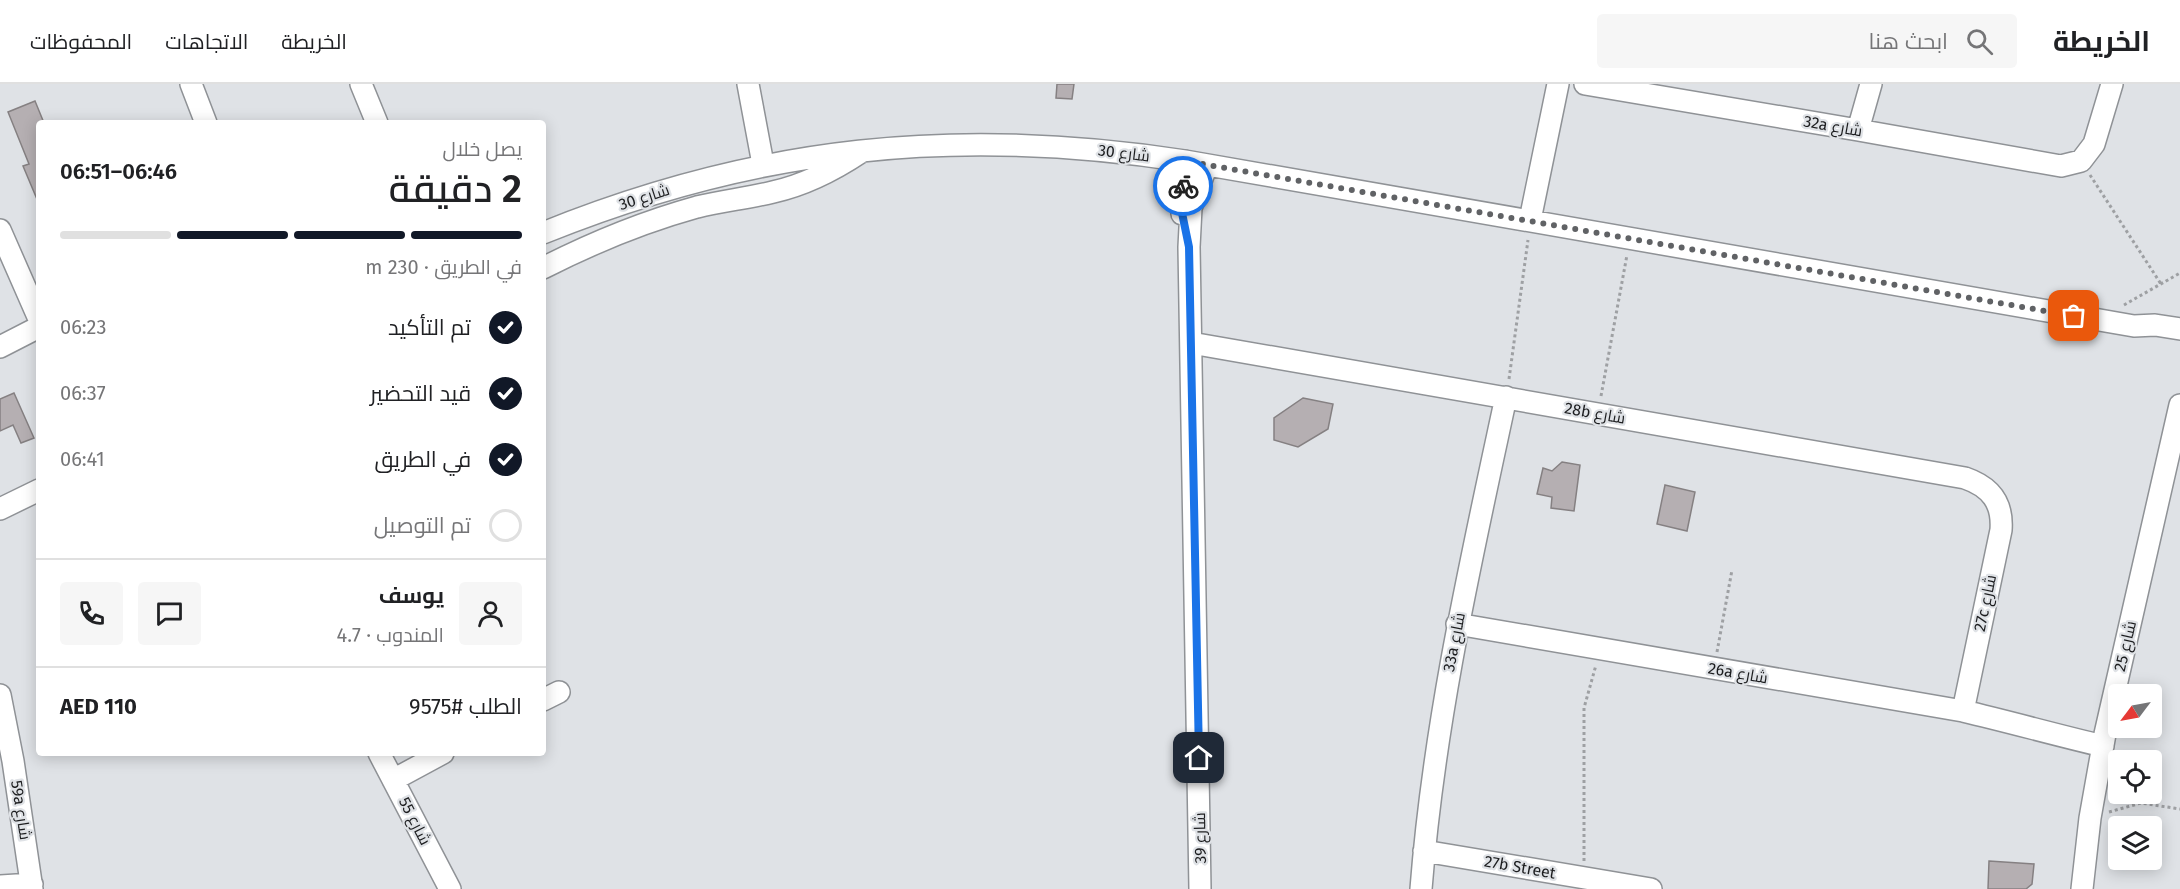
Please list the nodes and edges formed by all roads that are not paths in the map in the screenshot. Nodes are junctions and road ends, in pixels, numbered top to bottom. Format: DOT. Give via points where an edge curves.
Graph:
graph roads {
  1 [pos="191,84"];
  2 [pos="362,84"];
  3 [pos="747,84"];
  4 [pos="1558,84"];
  5 [pos="1585,84"];
  6 [pos="1871,84"];
  7 [pos="2112,84"];
  8 [pos="205,120"];
  9 [pos="376,120"];
  10 [pos="1858,130"];
  11 [pos="866,149"];
  12 [pos="1185,161"];
  13 [pos="763,165"];
  14 [pos="1207,165"];
  15 [pos="1530,220"];
  16 [pos="0,230"];
  17 [pos="546,232"];
  18 [pos="1189,247"];
  19 [pos="546,267"];
  20 [pos="36,312"];
  21 [pos="2134,326"];
  22 [pos="36,329"];
  23 [pos="2180,329"];
  24 [pos="2180,341"];
  25 [pos="1191,343"];
  26 [pos="0,347"];
  27 [pos="1506,397"];
  28 [pos="2180,405"];
  29 [pos="36,491"];
  30 [pos="1994,495"];
  31 [pos="0,509"];
  32 [pos="1457,624"];
  33 [pos="0,695"];
  34 [pos="1963,711"];
  35 [pos="2104,740"];
  36 [pos="381,756"];
  37 [pos="437,756"];
  38 [pos="393,780"];
  39 [pos="1424,850"];
  40 [pos="0,886"];
  41 [pos="32,887"];
  42 [pos="450,889"];
  43 [pos="1200,889"];
  44 [pos="1421,889"];
  45 [pos="1651,889"];
  46 [pos="2082,889"];
  1 -- 8 [label="street"];
  2 -- 9 [label="street"];
  3 -- 13 [label="street"];
  4 -- 15 [label="street"];
  5 -- 10 [label="street, 32a شارع"];
  6 -- 10 [label="street"];
  7 -- 10 [label="street, 32a شارع" via="2094,144 2081,160 2071,165 2050,166"];
  11 -- 12 [label="street, شارع 30" via="1028,144"];
  11 -- 13 [label="street, شارع 30"];
  11 -- 19 [label="street" via="807,182 655,220"];
  12 -- 14 [label="street, شارع 30"];
  12 -- 18 [label="street, شارع 39" via="1182,213"];
  13 -- 17 [label="street, شارع 30" via="669,188"];
  14 -- 15 [label="street, شارع 30"];
  14 -- 18 [label="street, شارع 39" via="1191,208"];
  15 -- 21 [label="street, شارع 30"];
  16 -- 20 [label="street"];
  18 -- 25 [label="street, شارع 39"];
  21 -- 23 [label="street, شارع 30"];
  21 -- 24 [label="street, شارع 30" via="2153,336"];
  22 -- 26 [label="street"];
  25 -- 27 [label="street, 28b شارع"];
  25 -- 43 [label="street, شارع 39"];
  27 -- 30 [label="street, 28b شارع" via="1965,478"];
  27 -- 32 [label="street, 33a شارع"];
  28 -- 35 [label="street, شارع 25"];
  29 -- 31 [label="street"];
  30 -- 34 [label="street, 27c شارع" via="2002,518 2001,530"];
  32 -- 34 [label="street, 26a شارع"];
  32 -- 39 [label="street, 33a شارع"];
  33 -- 41 [label="street, 59a شارع"];
  34 -- 35 [label="street, 26a شارع" via="2037,731"];
  35 -- 46 [label="street, شارع 25"];
  36 -- 38 [label="street, شارع 55"];
  37 -- 38 [label="street"];
  38 -- 42 [label="street, شارع 55"];
  39 -- 44 [label="street, 33a شارع"];
  39 -- 45 [label="street, 27b Street"];
  40 -- 41 [label="street"];
}
